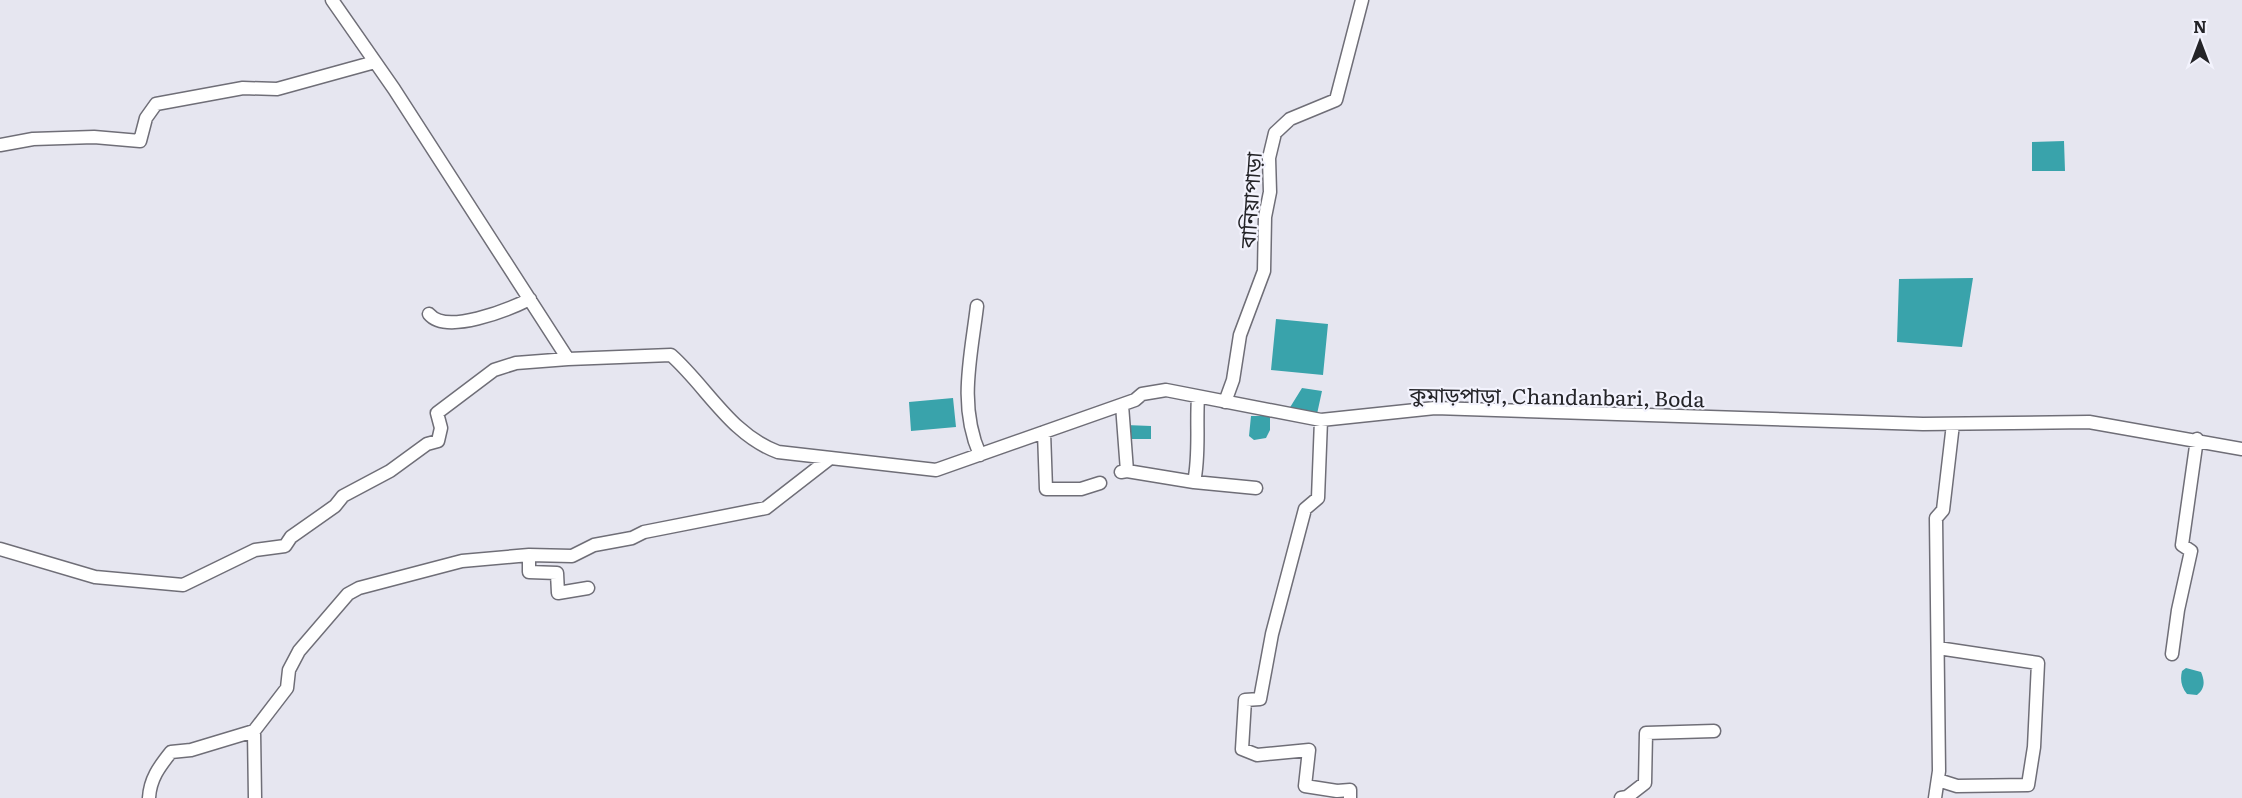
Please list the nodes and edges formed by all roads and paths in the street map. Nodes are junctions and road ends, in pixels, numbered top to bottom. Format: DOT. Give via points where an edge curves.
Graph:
graph roads {
  1 [pos="332,0"];
  2 [pos="1362,0"];
  3 [pos="375,62"];
  4 [pos="0,145"];
  5 [pos="530,300"];
  6 [pos="977,306"];
  7 [pos="429,314"];
  8 [pos="568,359"];
  9 [pos="1198,397"];
  10 [pos="1225,402"];
  11 [pos="1122,405"];
  12 [pos="1321,420"];
  13 [pos="1953,424"];
  14 [pos="1044,432"];
  15 [pos="2197,439"];
  16 [pos="2242,448"];
  17 [pos="980,455"];
  18 [pos="829,459"];
  19 [pos="1194,482"];
  20 [pos="1100,483"];
  21 [pos="1256,488"];
  22 [pos="0,549"];
  23 [pos="529,555"];
  24 [pos="588,588"];
  25 [pos="1938,648"];
  26 [pos="2172,654"];
  27 [pos="254,731"];
  28 [pos="1714,731"];
  29 [pos="1938,780"];
  30 [pos="149,798"];
  31 [pos="255,798"];
  32 [pos="1350,798"];
  33 [pos="1621,798"];
  34 [pos="1935,798"];
  1 -- 3 [label="street"];
  2 -- 10 [label="street, বানিয়াপাড়া" via="1336,100 1290,119 1275,133 1269,158 1264,271 1240,334 1233,380"];
  3 -- 4 [label="street" via="277,89 243,88 156,104 146,118 140,141 94,137 33,139"];
  3 -- 5 [label="street"];
  5 -- 7 [label="street" via="508,310 448,324 434,321"];
  5 -- 8 [label="street"];
  6 -- 17 [label="street" via="966,389 969,426"];
  8 -- 18 [label="street, কুমাড়পাড়া, Chandanbari, Boda" via="671,355 757,444 778,452"];
  8 -- 22 [label="street, কুমাড়পাড়া, Chandanbari, Boda" via="516,363 494,370 437,413 441,428 438,441 343,496 285,546 255,550 183,585 95,577"];
  9 -- 10 [label="street, কুমাড়পাড়া, Chandanbari, Boda"];
  9 -- 11 [label="street, কুমাড়পাড়া, Chandanbari, Boda" via="1166,390 1142,394"];
  9 -- 19 [label="street" via="1199,459"];
  10 -- 12 [label="street, কুমাড়পাড়া, Chandanbari, Boda"];
  11 -- 14 [label="street, কুমাড়পাড়া, Chandanbari, Boda"];
  11 -- 19 [label="street" via="1124,472"];
  12 -- 13 [label="street, কুমাড়পাড়া, Chandanbari, Boda" via="1435,408"];
  12 -- 32 [label="street" via="1318,498 1305,509 1272,634 1260,699 1245,700 1242,749 1257,755 1309,750 1305,786 1350,790"];
  13 -- 15 [label="street, কুমাড়পাড়া, Chandanbari, Boda" via="2089,422"];
  13 -- 25 [label="street" via="1943,510 1936,518"];
  14 -- 17 [label="street, কুমাড়পাড়া, Chandanbari, Boda"];
  14 -- 20 [label="street" via="1046,489 1081,489"];
  15 -- 16 [label="street, কুমাড়পাড়া, Chandanbari, Boda"];
  15 -- 26 [label="street" via="2182,544 2191,551"];
  17 -- 18 [label="street, কুমাড়পাড়া, Chandanbari, Boda" via="936,470"];
  18 -- 23 [label="street" via="766,508 644,532 572,556"];
  19 -- 21 [label="street"];
  23 -- 24 [label="street" via="530,572 557,573 558,593"];
  23 -- 27 [label="street" via="462,561 348,594 299,651 289,669 287,688"];
  25 -- 29 [label="street"];
  25 -- 29 [label="street" via="2038,663 2028,785 1957,786"];
  27 -- 30 [label="street" via="171,752 158,768"];
  27 -- 31 [label="street"];
  28 -- 33 [label="street" via="1646,732 1646,783"];
  29 -- 34 [label="street"];
}
